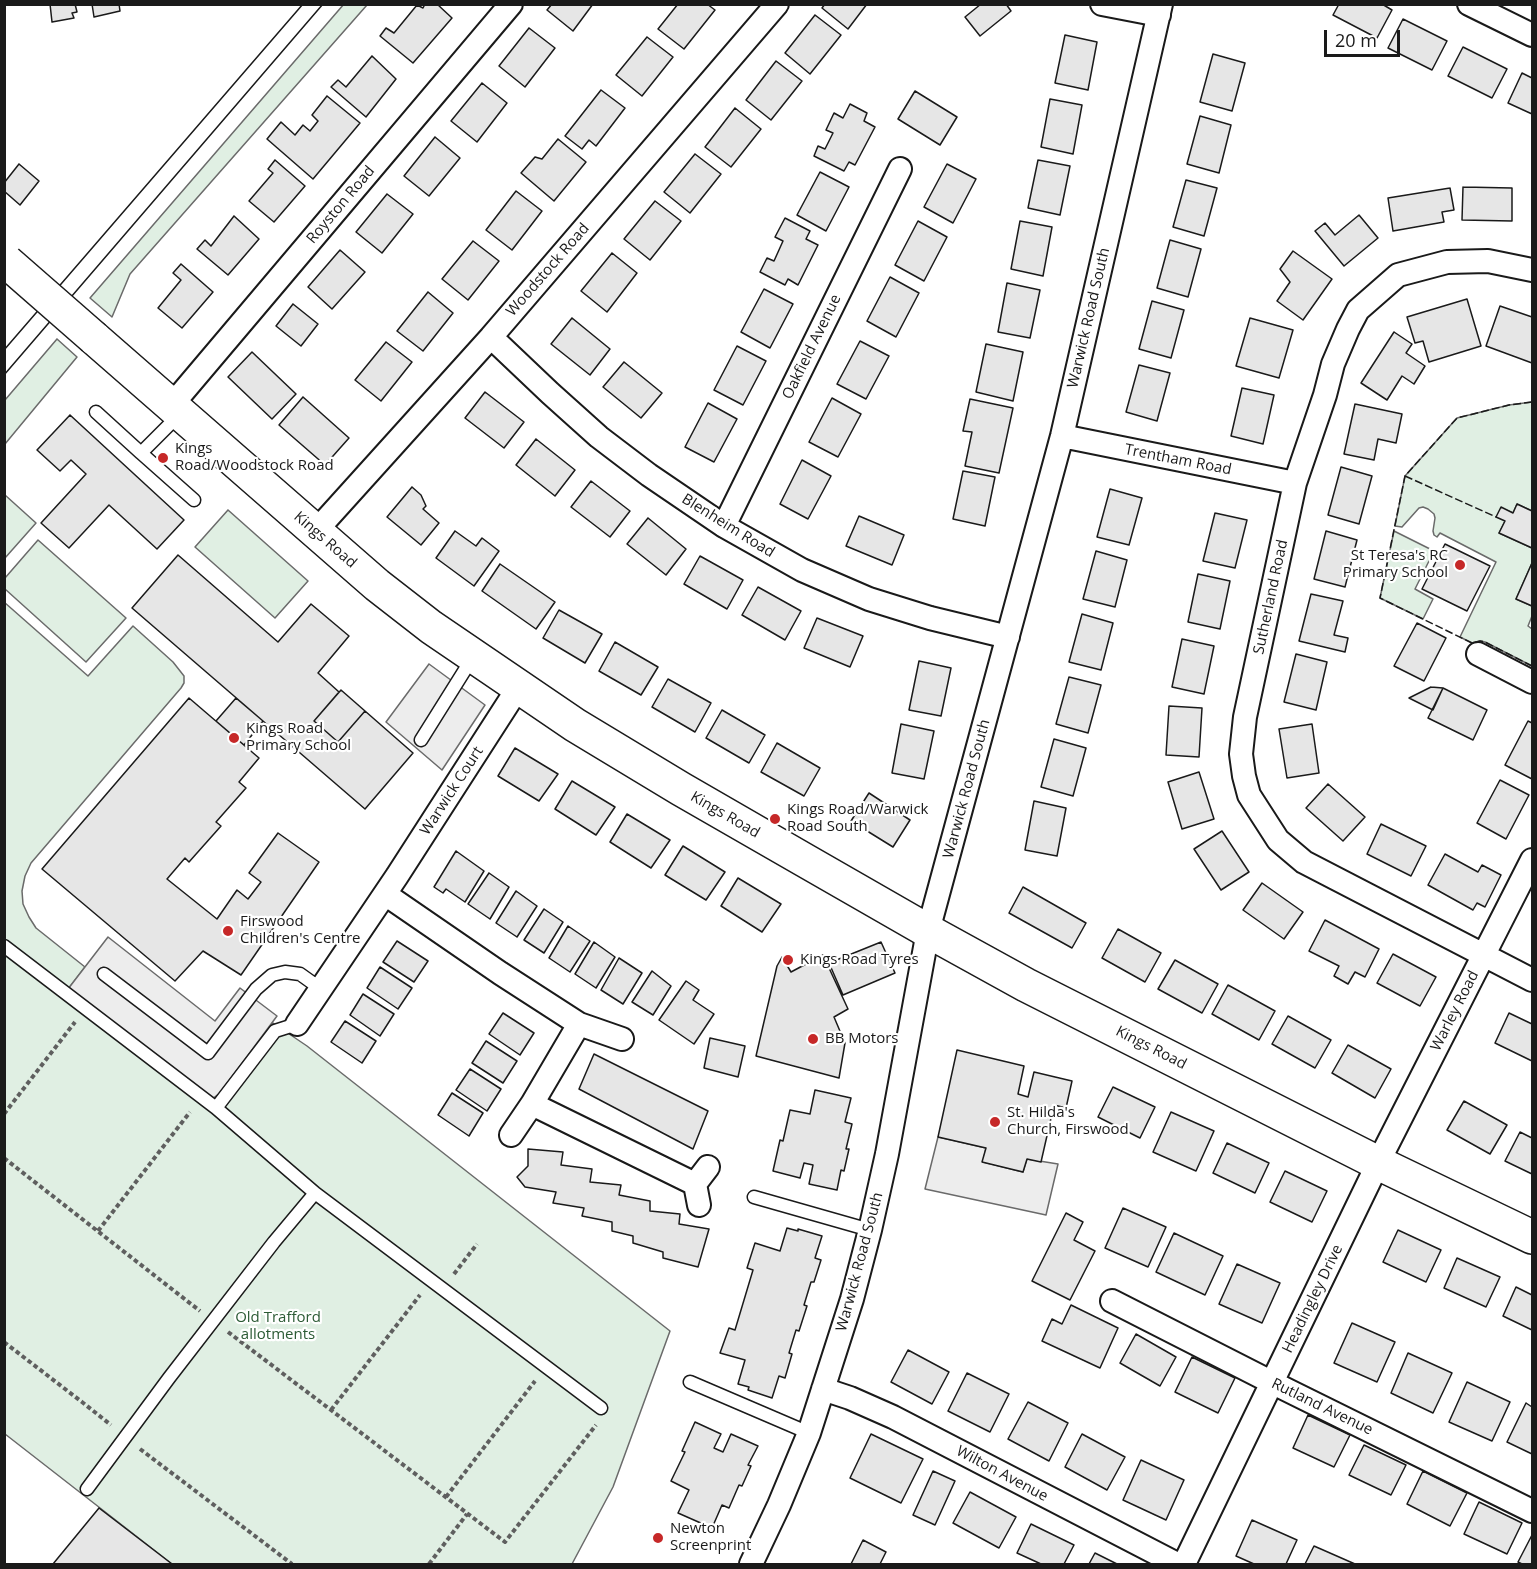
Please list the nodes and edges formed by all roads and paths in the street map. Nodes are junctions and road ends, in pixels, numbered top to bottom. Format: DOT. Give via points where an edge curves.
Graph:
graph roads {
  1 [pos="511,4"];
  2 [pos="777,4"];
  3 [pos="1102,4"];
  4 [pos="1469,4"];
  5 [pos="1160,10"];
  6 [pos="1533,34"];
  7 [pos="900,169"];
  8 [pos="6,261"];
  9 [pos="1533,270"];
  10 [pos="491,337"];
  11 [pos="176,410"];
  12 [pos="96,412"];
  13 [pos="1062,436"];
  14 [pos="141,453"];
  15 [pos="1295,483"];
  16 [pos="194,500"];
  17 [pos="724,526"];
  18 [pos="315,532"];
  19 [pos="1008,637"];
  20 [pos="1478,654"];
  21 [pos="473,657"];
  22 [pos="1533,682"];
  23 [pos="518,688"];
  24 [pos="421,740"];
  25 [pos="1533,860"];
  26 [pos="385,894"];
  27 [pos="928,931"];
  28 [pos="4,946"];
  29 [pos="1483,954"];
  30 [pos="104,974"];
  31 [pos="1533,980"];
  32 [pos="321,989"];
  33 [pos="86,1008"];
  34 [pos="297,1024"];
  35 [pos="579,1024"];
  36 [pos="622,1039"];
  37 [pos="201,1097"];
  38 [pos="532,1104"];
  39 [pos="216,1108"];
  40 [pos="4,1114"];
  41 [pos="511,1135"];
  42 [pos="4,1158"];
  43 [pos="1378,1163"];
  44 [pos="701,1185"];
  45 [pos="315,1193"];
  46 [pos="754,1197"];
  47 [pos="870,1230"];
  48 [pos="98,1231"];
  49 [pos="1533,1238"];
  50 [pos="477,1244"];
  51 [pos="432,1281"];
  52 [pos="442,1289"];
  53 [pos="1112,1301"];
  54 [pos="213,1321"];
  55 [pos="4,1342"];
  56 [pos="546,1366"];
  57 [pos="690,1382"];
  58 [pos="1273,1383"];
  59 [pos="823,1389"];
  60 [pos="601,1408"];
  61 [pos="331,1410"];
  62 [pos="809,1433"];
  63 [pos="125,1437"];
  64 [pos="87,1489"];
  65 [pos="446,1497"];
  66 [pos="1533,1511"];
  67 [pos="467,1514"];
  68 [pos="292,1564"];
  69 [pos="429,1564"];
  70 [pos="752,1564"];
  71 [pos="1177,1564"];
  72 [pos="1184,1564"];
  1 -- 11 [label="street, Royston Road"];
  2 -- 10 [label="street, Woodstock Road"];
  3 -- 5 [label="street"];
  4 -- 6 [label="street"];
  5 -- 13 [label="street, Warwick Road South"];
  7 -- 17 [label="street, Oakfield Avenue"];
  8 -- 11 [label="street, Kings Road, bridge"];
  9 -- 15 [label="street, Sutherland Road" via="1488,261 1448,262 1398,275 1376,293 1358,310 1333,364"];
  10 -- 17 [label="street, Blenheim Road" via="599,437"];
  10 -- 18 [label="street, Woodstock Road"];
  11 -- 14 [label="lane"];
  11 -- 18 [label="street, Kings Road"];
  12 -- 14 [label="lane"];
  13 -- 15 [label="street, Trentham Road"];
  13 -- 19 [label="street, Warwick Road South"];
  14 -- 16 [label="lane"];
  15 -- 29 [label="street, Sutherland Road" via="1245,717 1241,754 1250,795 1278,840 1304,862"];
  17 -- 19 [label="street, Blenheim Road" via="802,570 869,599"];
  18 -- 21 [label="street, Kings Road" via="386,592"];
  19 -- 27 [label="street, Warwick Road South"];
  20 -- 22 [label="street"];
  21 -- 23 [label="street, Kings Road"];
  21 -- 24 [label="lane"];
  23 -- 26 [label="street, Warwick Court"];
  23 -- 27 [label="street, Kings Road" via="681,789"];
  25 -- 29 [label="street, Warley Road"];
  26 -- 32 [label="street, Warwick Court"];
  26 -- 35 [label="street"];
  27 -- 43 [label="street, Kings Road"];
  27 -- 47 [label="street, Warwick Road South"];
  28 -- 33 [label="lane"];
  29 -- 31 [label="street, Sutherland Road"];
  29 -- 43 [label="street, Warley Road"];
  30 -- 32 [label="lane" via="208,1053 255,989 272,975 300,974"];
  32 -- 34 [label="street, Warwick Court"];
  33 -- 37 [label="lane"];
  33 -- 40 [label="path"];
  34 -- 39 [label="lane" via="274,1031"];
  35 -- 36 [label="street"];
  35 -- 38 [label="street"];
  37 -- 39 [label="lane"];
  37 -- 48 [label="path"];
  38 -- 41 [label="street"];
  38 -- 44 [label="street"];
  39 -- 45 [label="lane"];
  42 -- 48 [label="path"];
  43 -- 49 [label="street, Kings Road"];
  43 -- 58 [label="street, Headingley Drive"];
  45 -- 51 [label="lane"];
  45 -- 54 [label="lane"];
  46 -- 47 [label="lane"];
  47 -- 59 [label="street, Warwick Road South"];
  48 -- 54 [label="path"];
  50 -- 52 [label="path"];
  51 -- 52 [label="lane"];
  51 -- 61 [label="path"];
  52 -- 56 [label="lane"];
  53 -- 58 [label="street, Rutland Avenue"];
  54 -- 61 [label="path"];
  54 -- 63 [label="lane"];
  55 -- 63 [label="path"];
  56 -- 60 [label="lane"];
  56 -- 65 [label="path"];
  57 -- 62 [label="lane"];
  58 -- 66 [label="street, Rutland Avenue"];
  58 -- 72 [label="street, Headingley Drive"];
  59 -- 62 [label="street, Warwick Road South"];
  59 -- 71 [label="street, Wilton Avenue" via="893,1417"];
  60 -- 67 [label="path" via="605,1413 505,1542"];
  61 -- 65 [label="path"];
  62 -- 70 [label="street, Warwick Road South"];
  63 -- 64 [label="lane"];
  63 -- 68 [label="path"];
  65 -- 67 [label="path"];
  67 -- 69 [label="path"];
}
